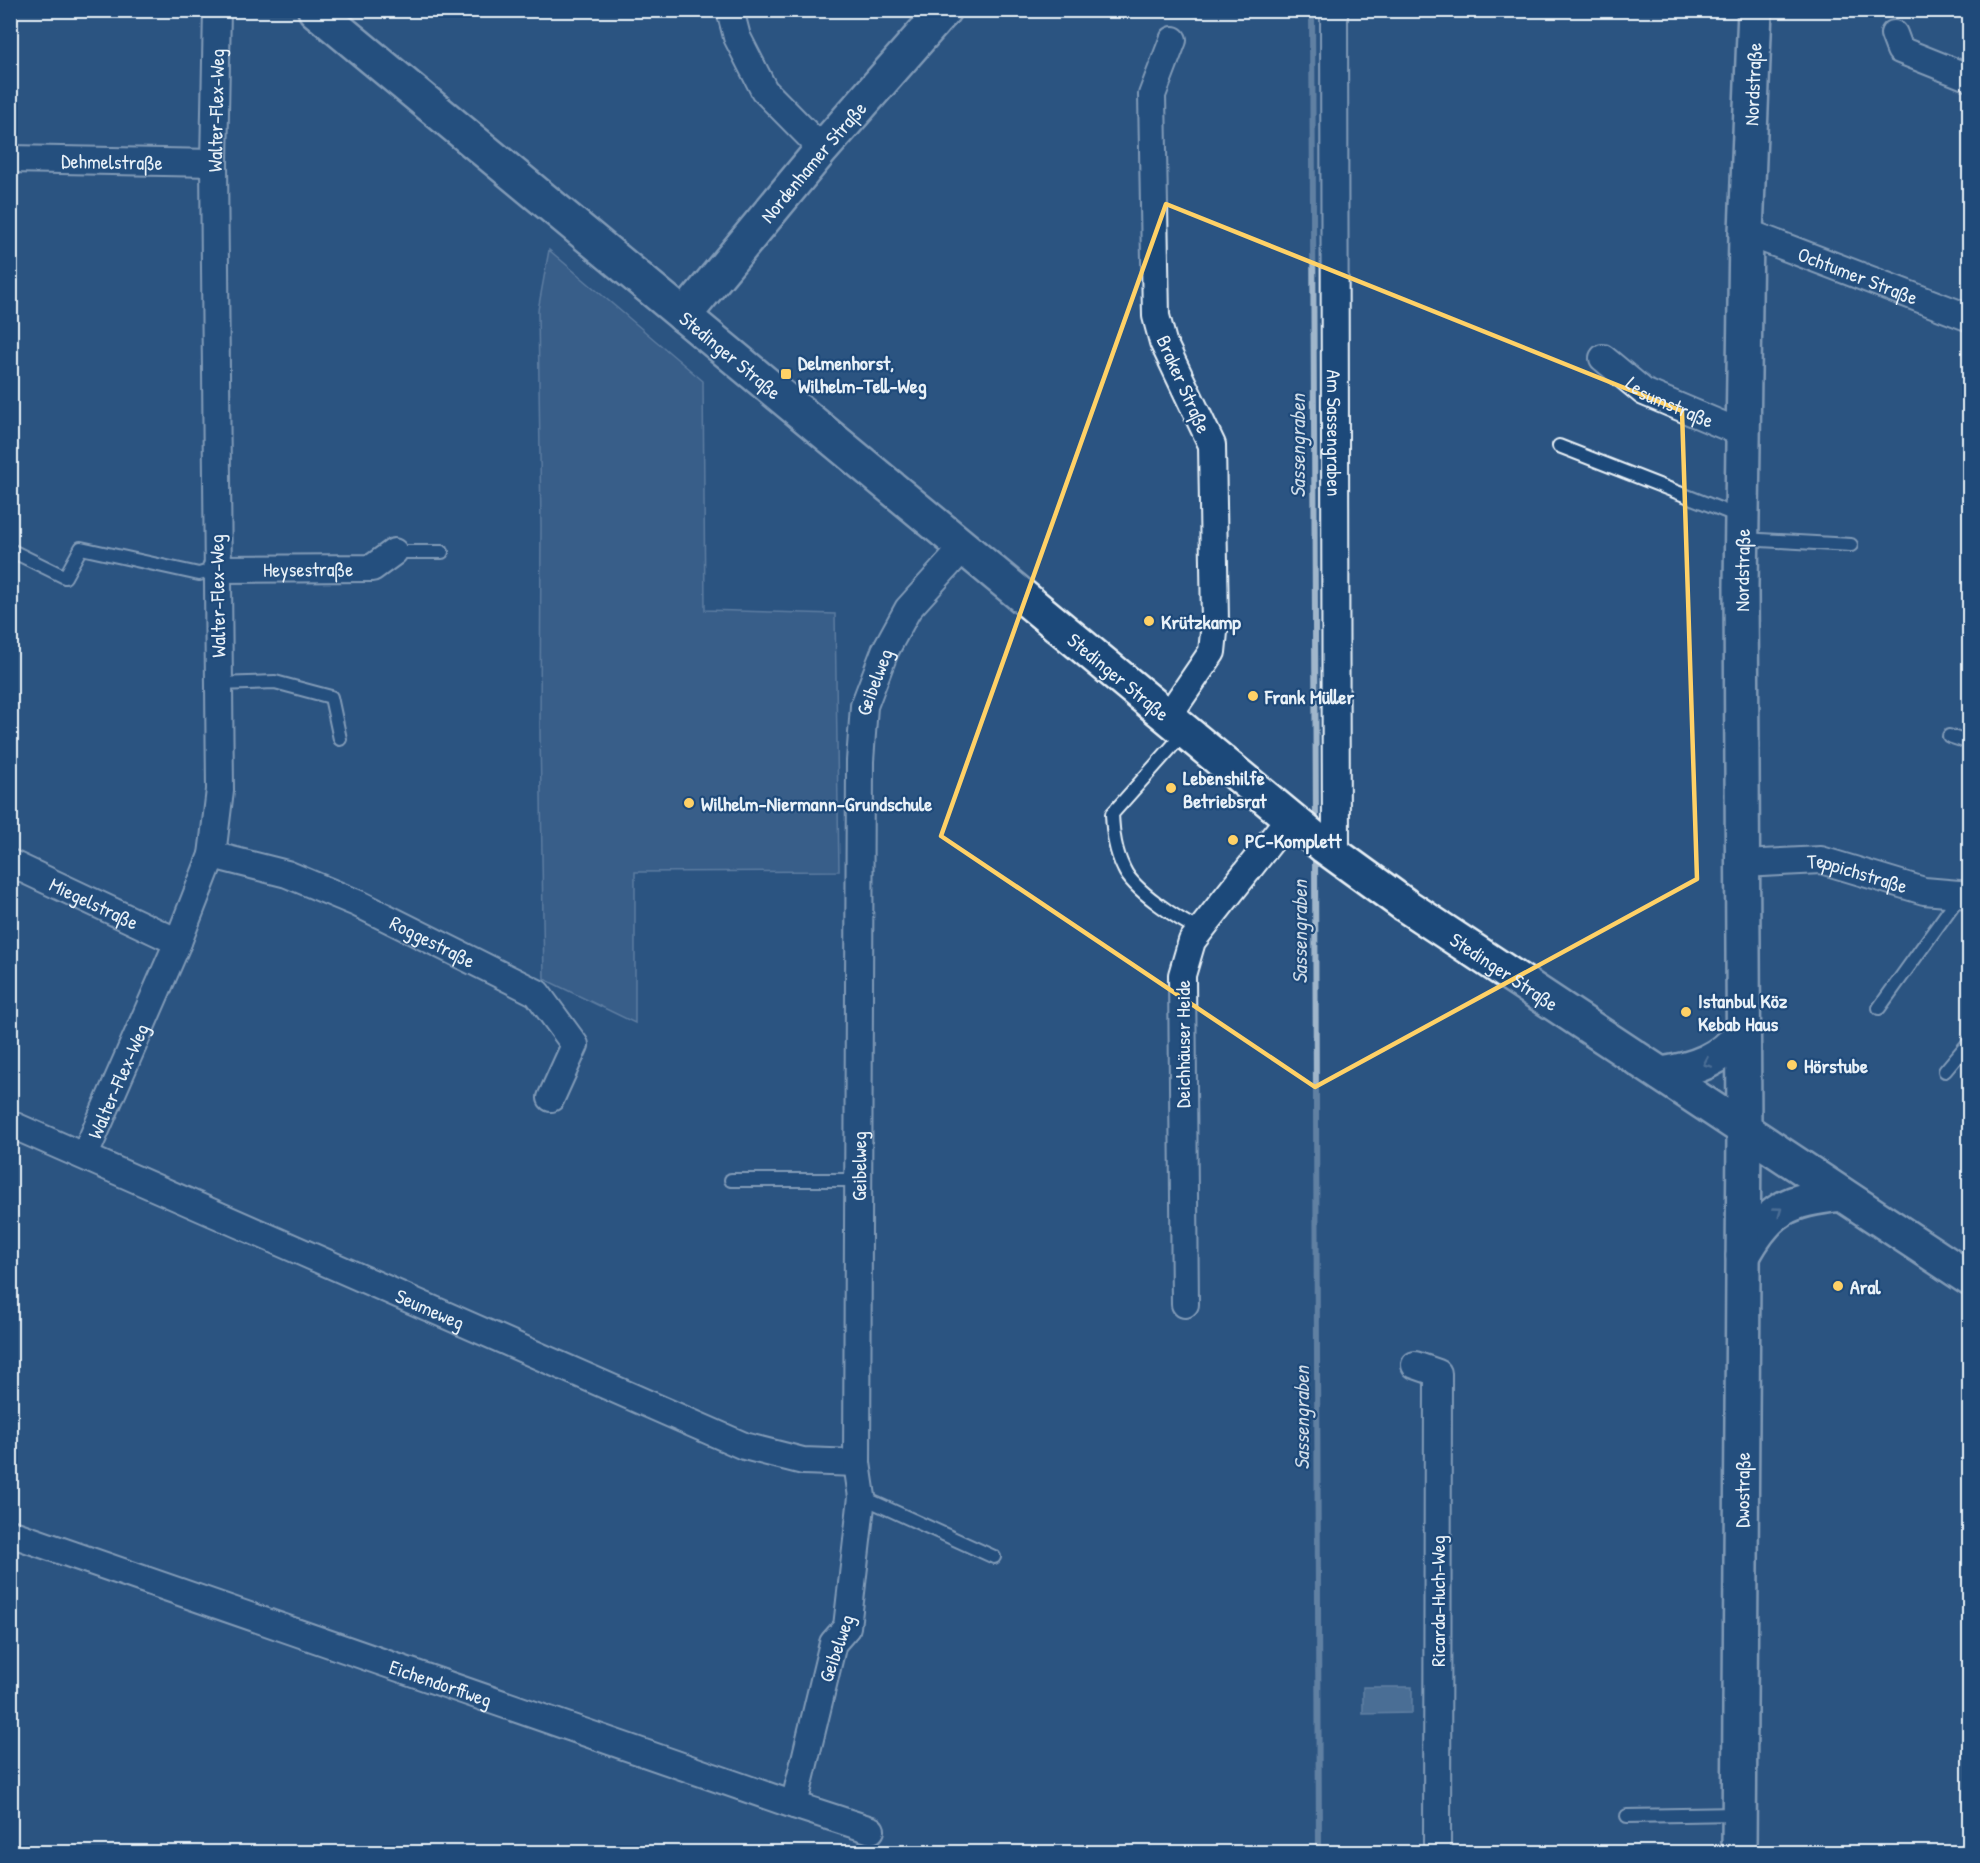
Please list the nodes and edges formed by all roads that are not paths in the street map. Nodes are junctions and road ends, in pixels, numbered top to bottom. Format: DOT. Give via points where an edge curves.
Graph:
graph roads {
  1 [pos="217,10"];
  2 [pos="315,10"];
  3 [pos="730,10"];
  4 [pos="944,10"];
  5 [pos="1334,10"];
  6 [pos="1755,10"];
  7 [pos="1894,34"];
  8 [pos="1173,40"];
  9 [pos="1970,78"];
  10 [pos="822,149"];
  11 [pos="10,159"];
  12 [pos="214,163"];
  13 [pos="1746,232"];
  14 [pos="684,316"];
  15 [pos="1970,318"];
  16 [pos="1603,358"];
  17 [pos="1744,434"];
  18 [pos="1559,446"];
  19 [pos="1742,528"];
  20 [pos="1851,545"];
  21 [pos="963,548"];
  22 [pos="10,550"];
  23 [pos="394,552"];
  24 [pos="442,552"];
  25 [pos="216,569"];
  26 [pos="218,684"];
  27 [pos="1176,725"];
  28 [pos="1949,736"];
  29 [pos="340,739"];
  30 [pos="1970,743"];
  31 [pos="1314,838"];
  32 [pos="212,855"];
  33 [pos="10,863"];
  34 [pos="1743,864"];
  35 [pos="1965,895"];
  36 [pos="1200,930"];
  37 [pos="178,942"];
  38 [pos="1879,1008"];
  39 [pos="1743,1034"];
  40 [pos="1970,1041"];
  41 [pos="1945,1071"];
  42 [pos="1661,1074"];
  43 [pos="551,1098"];
  44 [pos="10,1124"];
  45 [pos="1743,1129"];
  46 [pos="85,1155"];
  47 [pos="731,1180"];
  48 [pos="858,1180"];
  49 [pos="1841,1194"];
  50 [pos="1743,1257"];
  51 [pos="1970,1279"];
  52 [pos="1185,1304"];
  53 [pos="1415,1365"];
  54 [pos="857,1463"];
  55 [pos="862,1497"];
  56 [pos="10,1533"];
  57 [pos="994,1557"];
  58 [pos="794,1805"];
  59 [pos="1739,1814"];
  60 [pos="1627,1816"];
  61 [pos="872,1830"];
  62 [pos="1437,1852"];
  63 [pos="1739,1852"];
  1 -- 12 [label="street, Walter-Flex-Weg"];
  2 -- 14 [label="street, Stedinger Straße"];
  3 -- 10 [label="street" via="737,37 764,90"];
  4 -- 10 [label="street, Nordenhamer Straße"];
  5 -- 31 [label="street, Am Sassengraben"];
  6 -- 13 [label="street, Nordstraße"];
  7 -- 9 [label="street" via="1900,50"];
  8 -- 27 [label="street, Braker Straße" via="1152,95 1156,316 1163,342 1212,445 1215,622 1212,652"];
  10 -- 14 [label="street, Nordenhamer Straße"];
  11 -- 12 [label="street, Dehmelstraße"];
  12 -- 25 [label="street, Walter-Flex-Weg"];
  13 -- 15 [label="street, Ochtumer Straße"];
  13 -- 17 [label="street, Nordstraße"];
  14 -- 21 [label="street, Stedinger Straße"];
  16 -- 17 [label="street, Lesumstraße" via="1644,392"];
  17 -- 19 [label="street, Nordstraße"];
  18 -- 19 [label="lane"];
  19 -- 20 [label="lane"];
  19 -- 34 [label="street, Nordstraße"];
  21 -- 27 [label="street, Stedinger Straße"];
  21 -- 48 [label="street, Geibelweg" via="908,609 885,651 864,706 860,761"];
  22 -- 25 [label="lane" via="65,577 81,548 199,574"];
  23 -- 24 [label="lane"];
  23 -- 25 [label="street, Heysestraße" via="372,568"];
  25 -- 26 [label="street, Walter-Flex-Weg"];
  26 -- 29 [label="lane" via="275,682 331,697"];
  26 -- 32 [label="street, Walter-Flex-Weg" via="220,790"];
  27 -- 31 [label="street, Stedinger Straße"];
  27 -- 36 [label="lane" via="1112,814 1113,840 1124,871 1183,922"];
  28 -- 30 [label="lane"];
  31 -- 36 [label="street, Deichhäuser Heide"];
  31 -- 42 [label="street, Stedinger Straße"];
  32 -- 37 [label="street, Walter-Flex-Weg"];
  32 -- 43 [label="street, Roggestraße" via="287,874 359,904 537,993 575,1045"];
  33 -- 37 [label="street, Miegelstraße"];
  34 -- 35 [label="street, Teppichstraße" via="1821,860 1924,891"];
  34 -- 39 [label="street, Nordstraße"];
  35 -- 38 [label="lane"];
  36 -- 52 [label="street, Deichhäuser Heide" via="1192,941 1182,975"];
  37 -- 46 [label="street, Walter-Flex-Weg"];
  39 -- 42 [label="street, one-way" via="1704,1065"];
  39 -- 45 [label="street, Nordstraße"];
  40 -- 41 [label="lane"];
  42 -- 45 [label="street, Stedinger Straße"];
  44 -- 46 [label="street, Seumeweg"];
  45 -- 49 [label="street, Stedinger Straße"];
  45 -- 50 [label="street, Dwostraße"];
  46 -- 54 [label="street, Seumeweg" via="744,1446 802,1461"];
  47 -- 48 [label="lane"];
  48 -- 54 [label="street, Geibelweg"];
  50 -- 49 [label="street, one-way" via="1763,1224 1779,1208 1796,1201"];
  49 -- 51 [label="street, Stedinger Straße"];
  50 -- 59 [label="street, Dwostraße"];
  53 -- 62 [label="street, Ricarda-Huch-Weg" via="1438,1373"];
  54 -- 55 [label="street, Geibelweg"];
  55 -- 57 [label="lane"];
  55 -- 58 [label="street, Geibelweg" via="847,1627 833,1643"];
  56 -- 58 [label="street, Eichendorffweg"];
  58 -- 61 [label="street, Eichendorffweg"];
  59 -- 60 [label="lane"];
  59 -- 63 [label="street, Dwostraße"];
}
